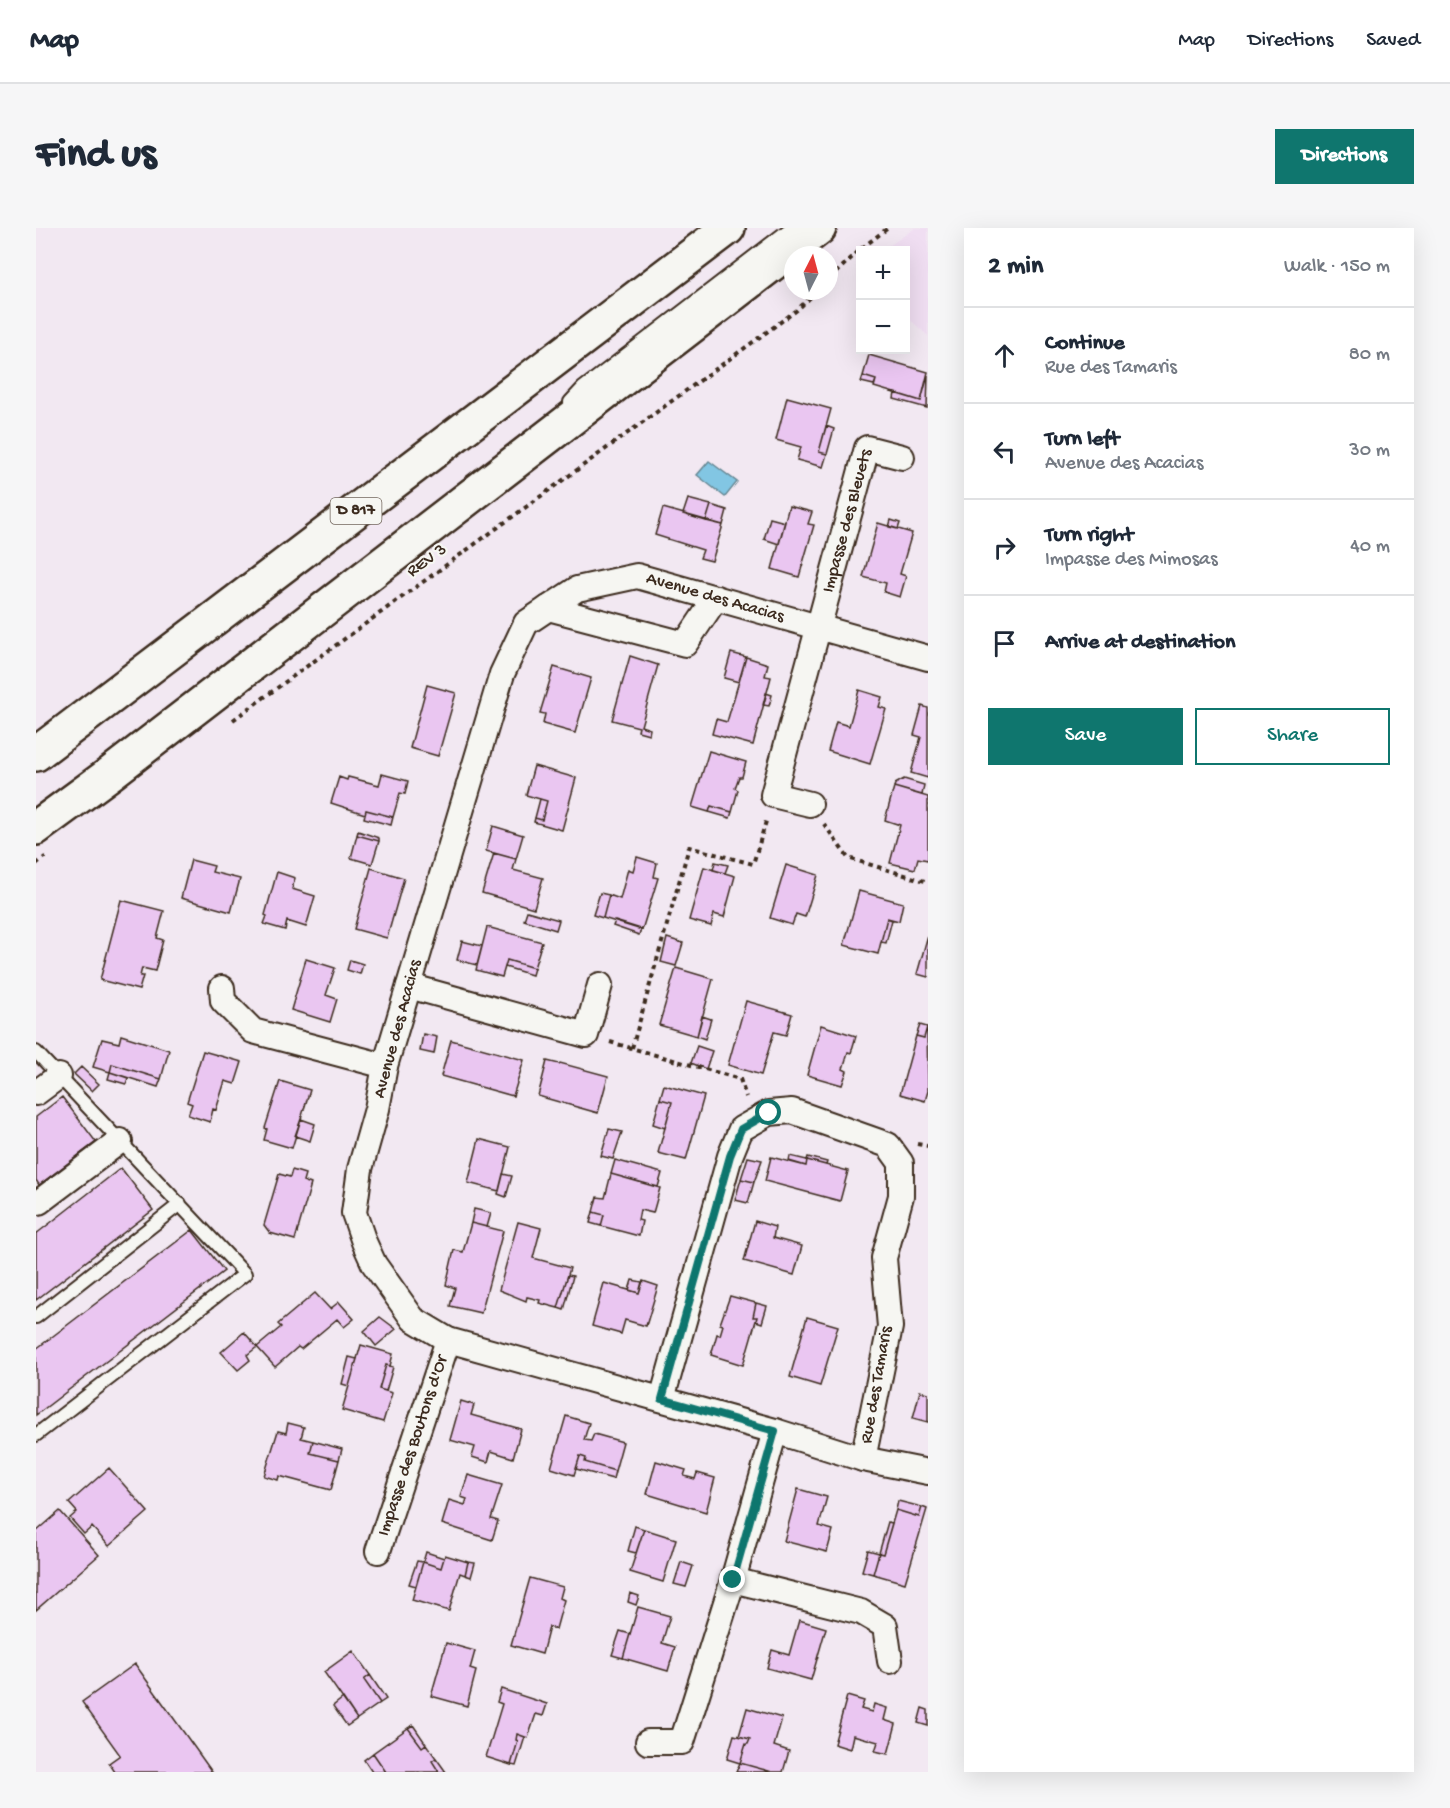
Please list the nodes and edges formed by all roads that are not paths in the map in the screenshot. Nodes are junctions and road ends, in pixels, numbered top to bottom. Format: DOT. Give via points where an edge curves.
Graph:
graph roads {
  1 [pos="728,228"];
  2 [pos="791,228"];
  3 [pos="819,228"];
  4 [pos="902,457"];
  5 [pos="507,468"];
  6 [pos="716,598"];
  7 [pos="548,608"];
  8 [pos="819,627"];
  9 [pos="928,657"];
  10 [pos="36,754"];
  11 [pos="810,804"];
  12 [pos="36,828"];
  13 [pos="600,985"];
  14 [pos="409,986"];
  15 [pos="222,988"];
  16 [pos="36,1052"];
  17 [pos="385,1066"];
  18 [pos="59,1076"];
  19 [pos="36,1093"];
  20 [pos="120,1141"];
  21 [pos="37,1201"];
  22 [pos="180,1204"];
  23 [pos="36,1317"];
  24 [pos="448,1340"];
  25 [pos="662,1399"];
  26 [pos="775,1431"];
  27 [pos="36,1435"];
  28 [pos="863,1459"];
  29 [pos="928,1472"];
  30 [pos="378,1551"];
  31 [pos="733,1580"];
  32 [pos="890,1661"];
  33 [pos="648,1742"];
  1 -- 10 [label="main road, D 817"];
  2 -- 5 [label="lane" via="583,388"];
  3 -- 5 [label="main road"];
  4 -- 8 [label="street, Impasse des Bleuets" via="867,448"];
  5 -- 12 [label="main road"];
  6 -- 7 [label="street, Avenue des Acacias" via="637,576 577,589"];
  6 -- 7 [label="street" via="685,644"];
  6 -- 8 [label="street, Avenue des Acacias"];
  7 -- 14 [label="street, Avenue des Acacias" via="526,623 502,674"];
  8 -- 9 [label="street, Avenue des Acacias"];
  8 -- 11 [label="street" via="773,795"];
  13 -- 14 [label="street" via="586,1035"];
  14 -- 17 [label="street, Avenue des Acacias"];
  15 -- 17 [label="street" via="223,1001 254,1031"];
  16 -- 18 [label="lane"];
  17 -- 24 [label="street, Avenue des Acacias" via="378,1109 360,1169 354,1214 374,1264 413,1319"];
  18 -- 19 [label="street"];
  18 -- 20 [label="lane"];
  20 -- 21 [label="street"];
  20 -- 22 [label="lane"];
  22 -- 23 [label="lane"];
  22 -- 27 [label="lane" via="245,1274"];
  24 -- 25 [label="street, Avenue des Acacias"];
  24 -- 30 [label="street, Impasse des Boutons d'Or"];
  25 -- 26 [label="street, Avenue des Acacias"];
  25 -- 28 [label="street, Rue des Tamaris" via="741,1129 769,1113 792,1111 888,1145 901,1163 901,1196 884,1258 890,1327"];
  26 -- 28 [label="street, Avenue des Acacias"];
  26 -- 31 [label="street"];
  28 -- 29 [label="street, Avenue des Acacias"];
  31 -- 32 [label="street" via="861,1612 885,1626"];
  31 -- 33 [label="street" via="682,1742"];
}
